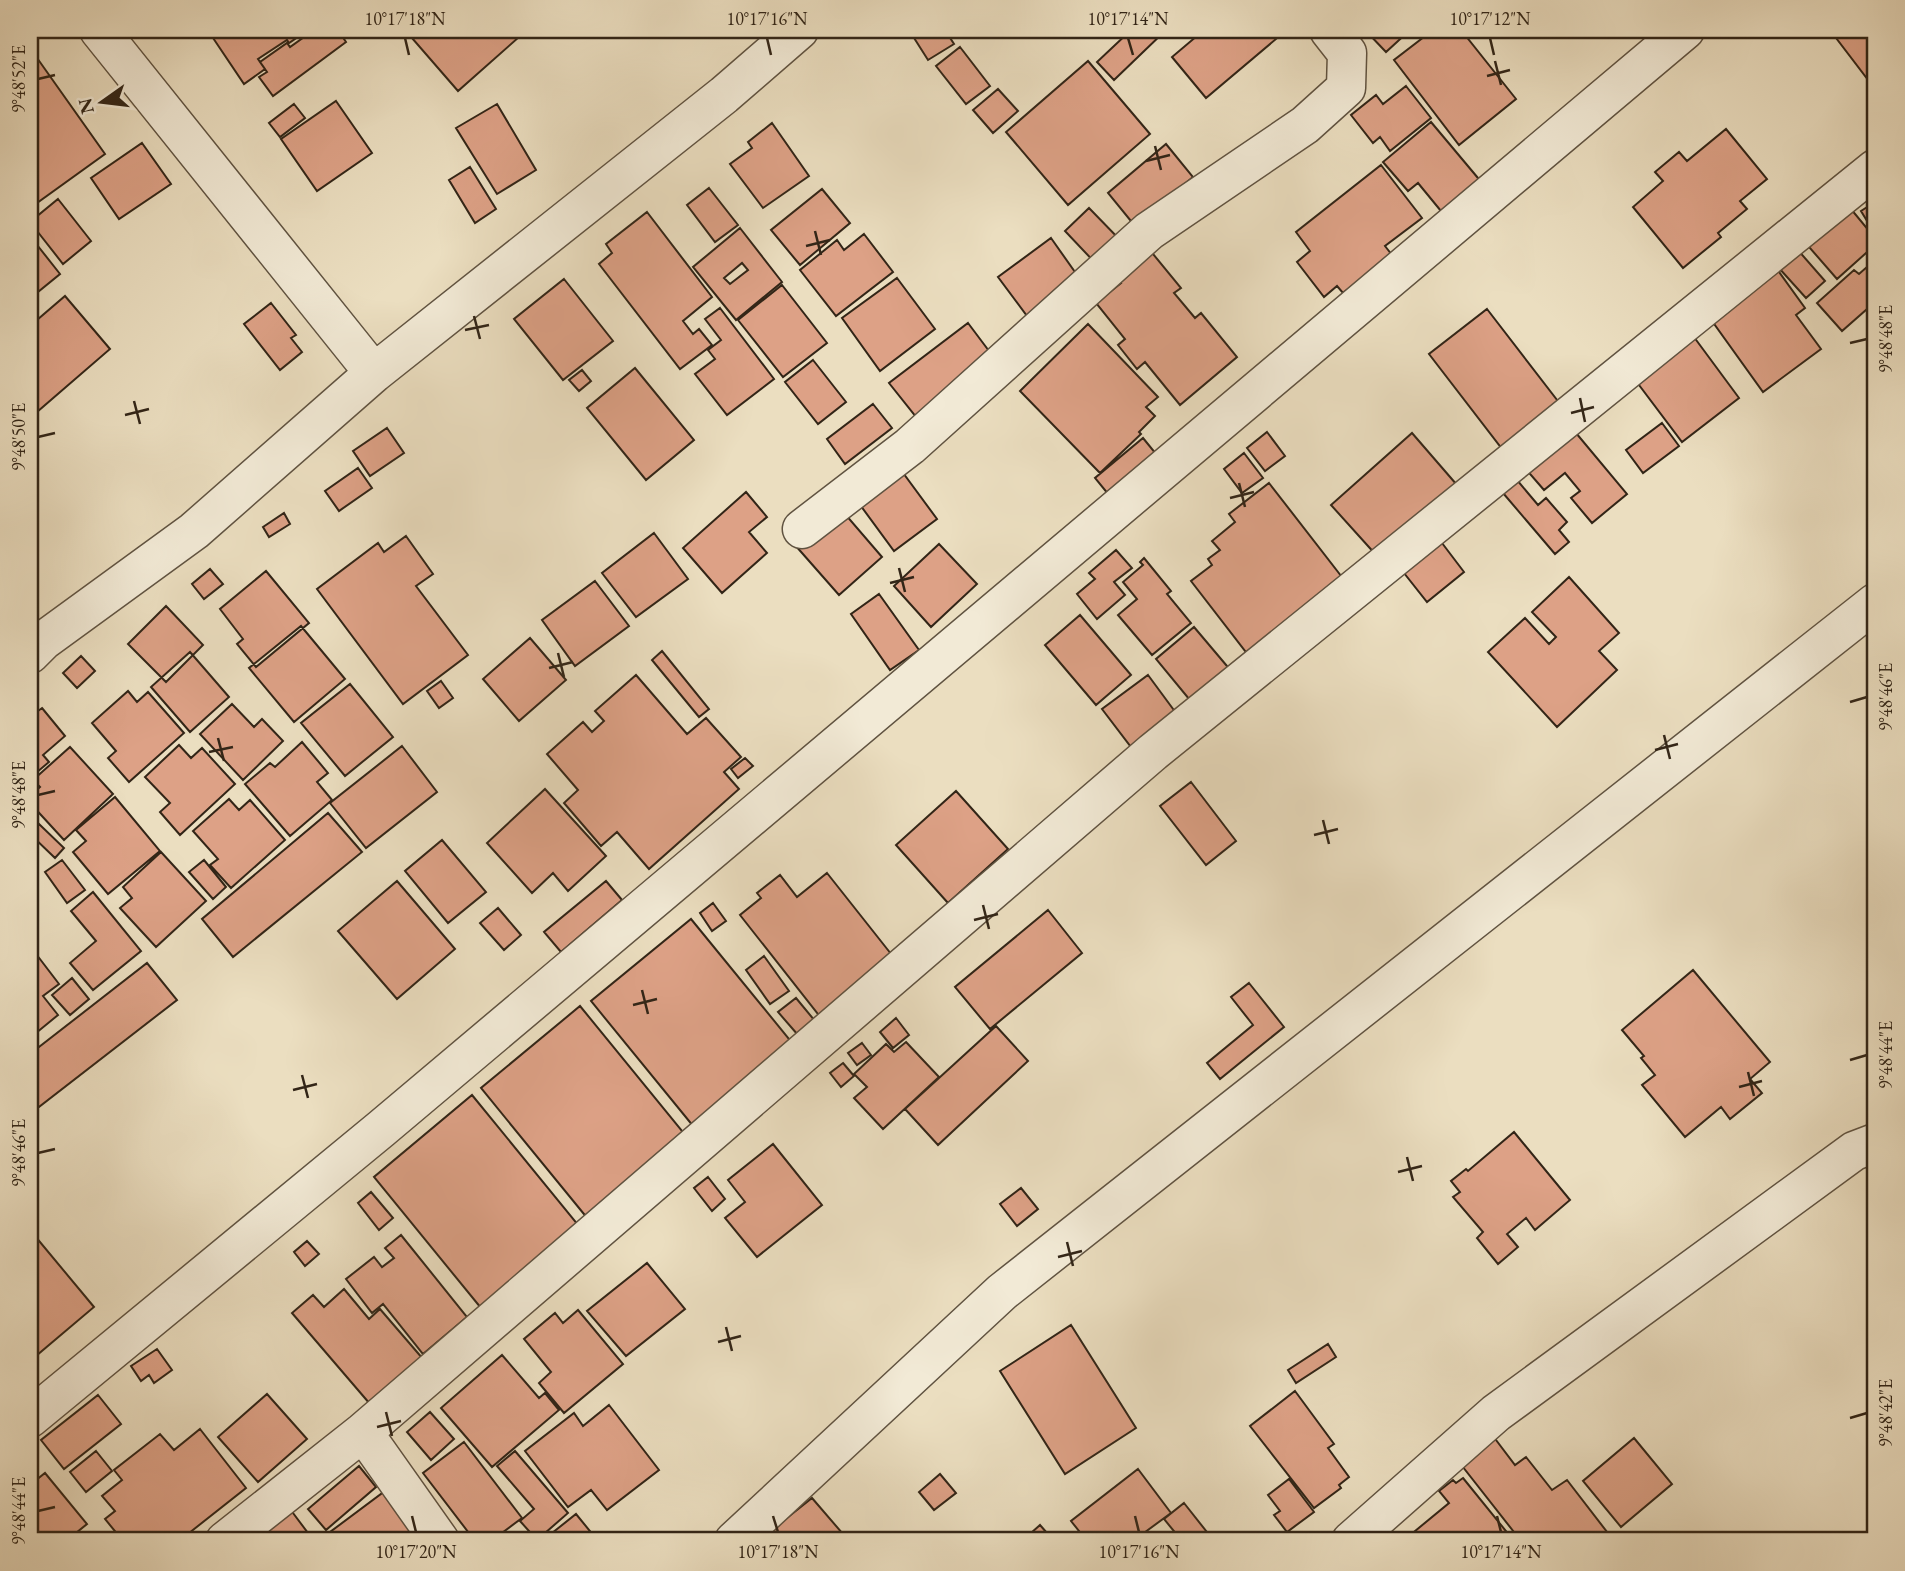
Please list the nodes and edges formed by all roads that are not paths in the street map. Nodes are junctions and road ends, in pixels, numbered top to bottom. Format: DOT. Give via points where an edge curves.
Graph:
graph roads {
  1 [pos="99,30"];
  2 [pos="799,30"];
  3 [pos="1329,30"];
  4 [pos="1685,30"];
  5 [pos="1875,169"];
  6 [pos="374,373"];
  7 [pos="802,529"];
  8 [pos="1875,603"];
  9 [pos="30,654"];
  10 [pos="1875,1143"];
  11 [pos="30,1418"];
  12 [pos="363,1432"];
  13 [pos="225,1541"];
  14 [pos="440,1541"];
  15 [pos="734,1541"];
  16 [pos="1351,1541"];
  1 -- 6 [label="street"];
  2 -- 6 [label="street"];
  3 -- 7 [label="street" via="1347,53 1346,88 1305,125 1149,231 910,446"];
  4 -- 11 [label="street" via="392,1120"];
  5 -- 12 [label="street" via="1153,752"];
  6 -- 9 [label="street" via="194,531"];
  8 -- 15 [label="street" via="1002,1292"];
  10 -- 16 [label="street" via="1854,1152 1496,1413"];
  12 -- 13 [label="street"];
  12 -- 14 [label="street"];
}
